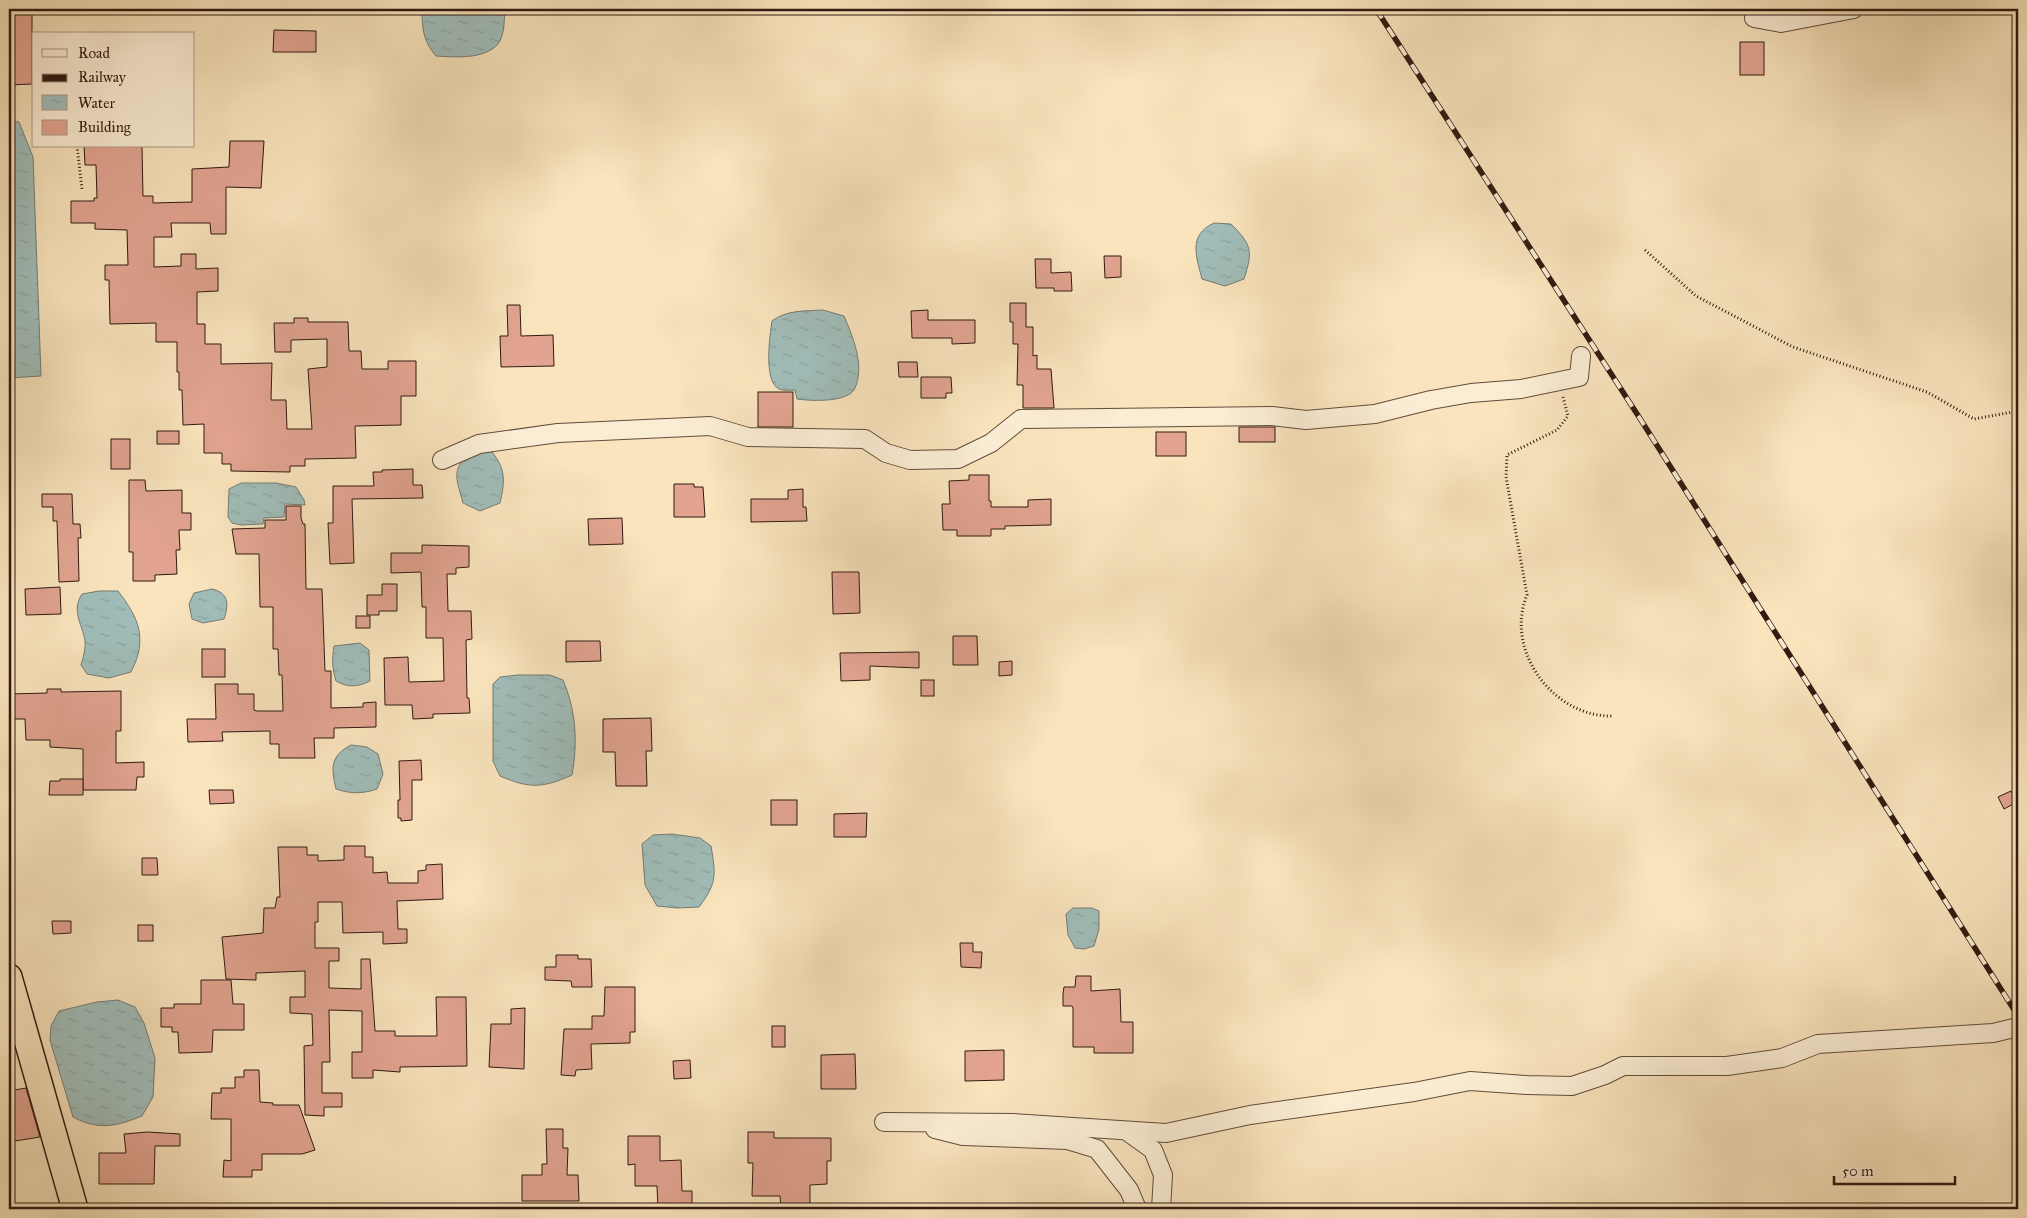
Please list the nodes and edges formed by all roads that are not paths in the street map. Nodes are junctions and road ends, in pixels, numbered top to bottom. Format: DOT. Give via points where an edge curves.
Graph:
graph roads {
  1 [pos="1854,9"];
  2 [pos="1754,18"];
  3 [pos="1581,356"];
  4 [pos="442,460"];
  5 [pos="9,977"];
  6 [pos="2018,1027"];
  7 [pos="884,1122"];
  8 [pos="908,1122"];
  9 [pos="1128,1132"];
  10 [pos="75,1209"];
  11 [pos="1137,1209"];
  12 [pos="1161,1209"];
  1 -- 2 [label="street" via="1781,23"];
  3 -- 4 [label="street" via="1579,377 1521,389 1439,399 1375,414 1306,420 1272,416 1021,419 991,443 958,459 910,460 886,454 865,439 748,438 710,426 558,433 479,444"];
  5 -- 10 [label="highway"];
  6 -- 9 [label="street" via="1993,1032 1818,1044 1782,1058 1727,1066 1624,1066 1572,1086 1470,1081 1250,1115 1166,1133"];
  7 -- 8 [label="street"];
  8 -- 9 [label="street" via="1012,1123"];
  8 -- 11 [label="street" via="963,1136 1067,1140 1097,1149 1129,1190"];
  9 -- 12 [label="street" via="1153,1150 1163,1176"];
}
